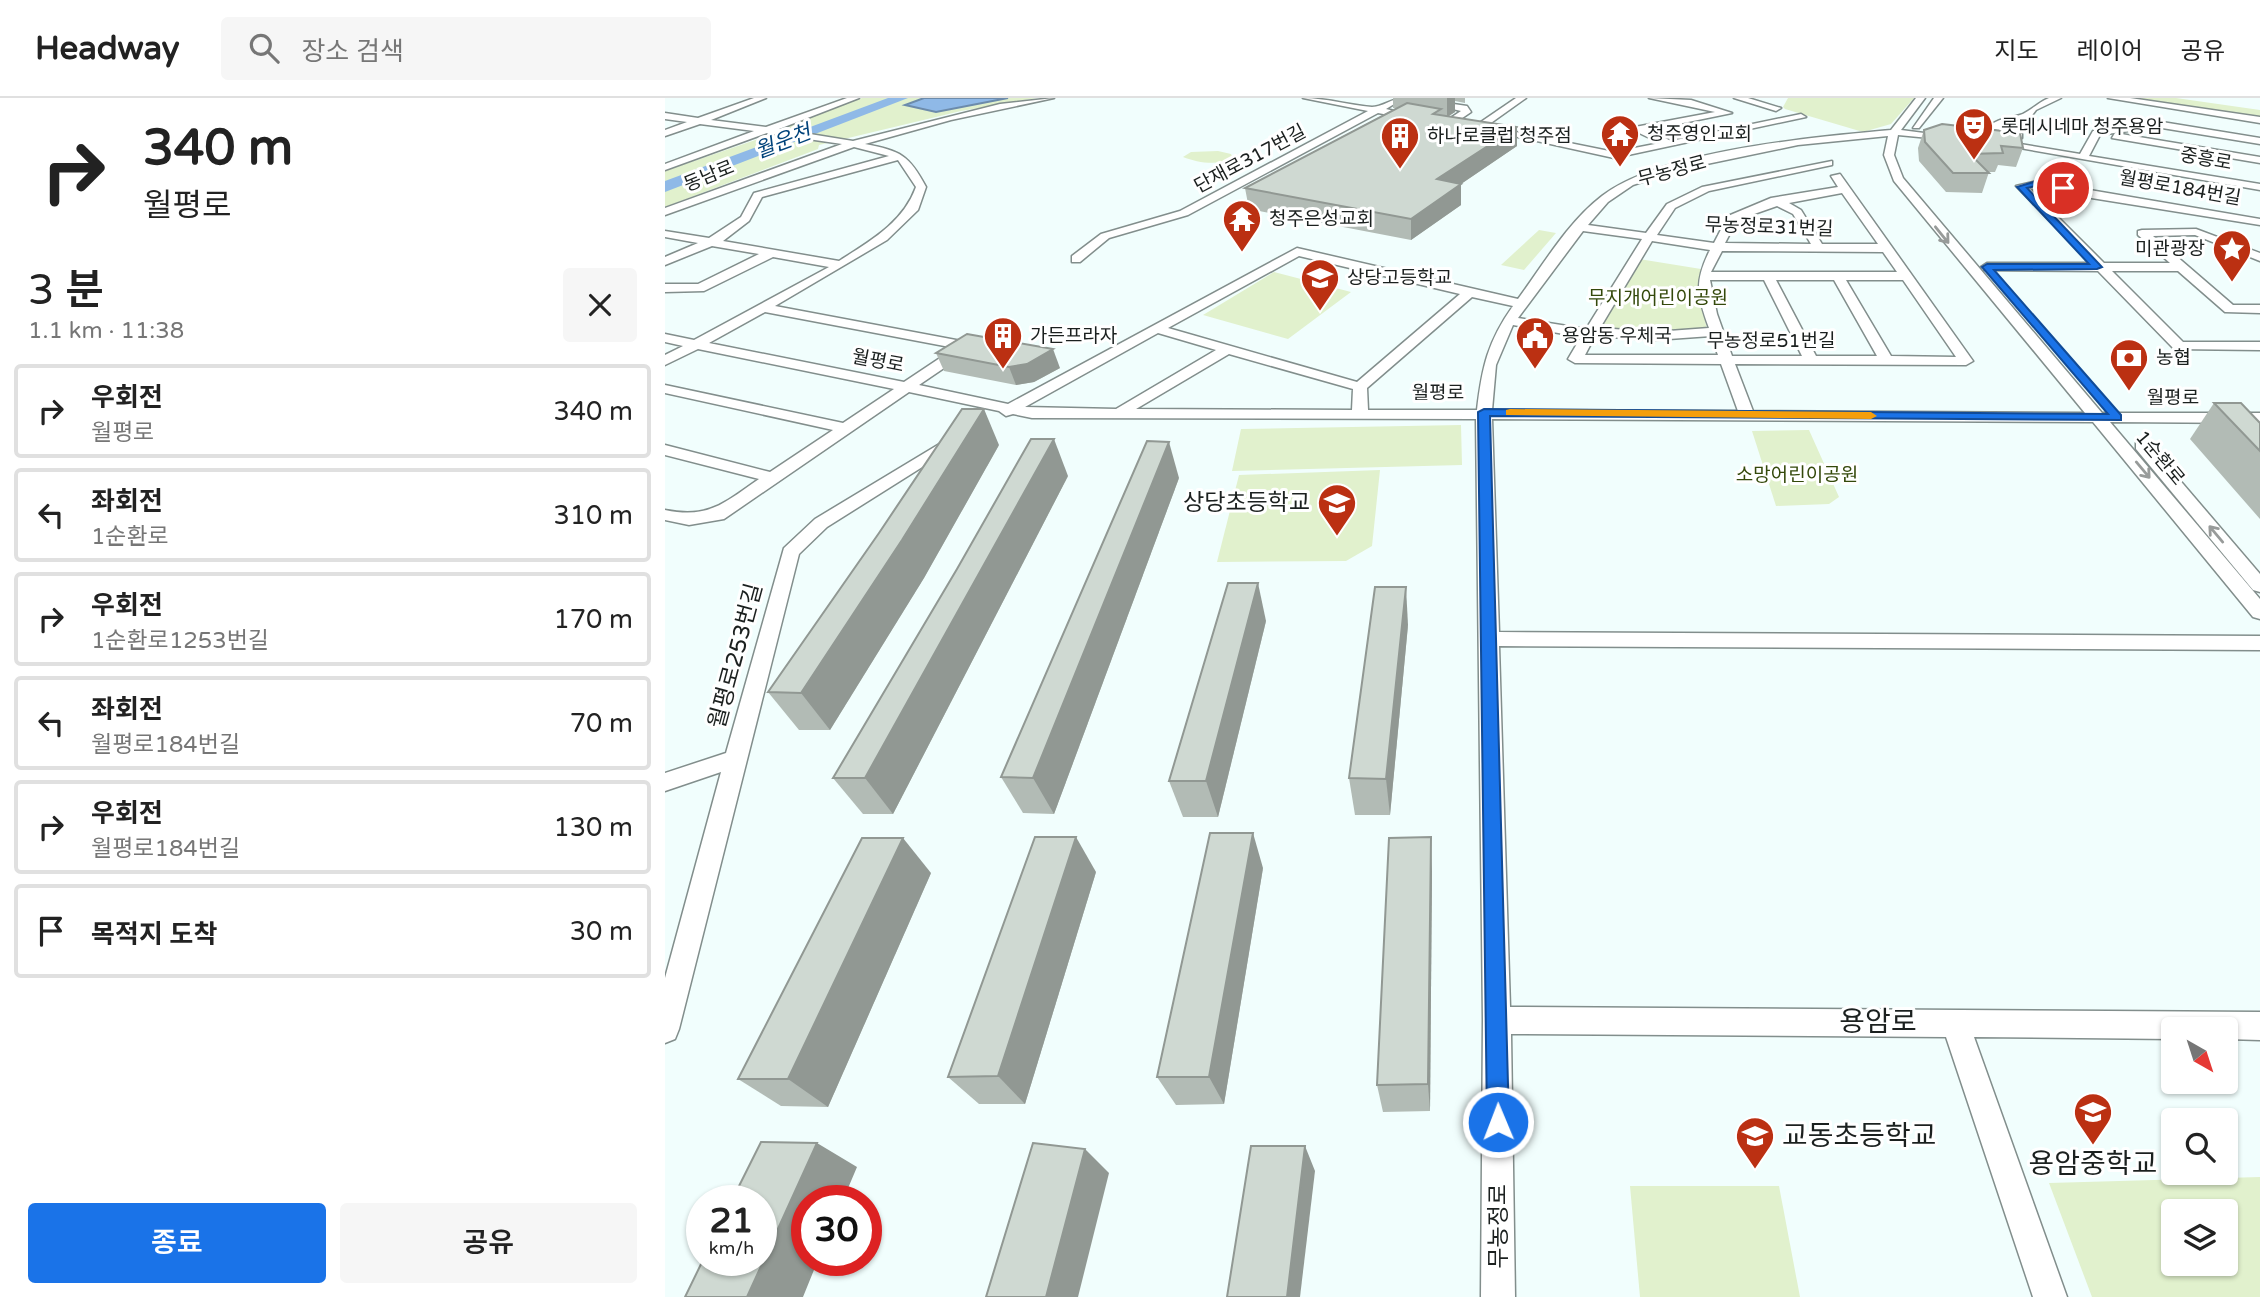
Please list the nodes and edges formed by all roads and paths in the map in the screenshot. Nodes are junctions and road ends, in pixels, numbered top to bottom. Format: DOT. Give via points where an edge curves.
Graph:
graph roads {
  1 [pos="762,98"];
  2 [pos="855,98"];
  3 [pos="1050,98"];
  4 [pos="1307,98"];
  5 [pos="1400,98"];
  6 [pos="1653,98"];
  7 [pos="1703,98"];
  8 [pos="1738,98"];
  9 [pos="1783,98"];
  10 [pos="1921,98"];
  11 [pos="1939,98"];
  12 [pos="2057,98"];
  13 [pos="2112,98"];
  14 [pos="2187,98"];
  15 [pos="1520,99"];
  16 [pos="2204,100"];
  17 [pos="1691,103"];
  18 [pos="1495,104"];
  19 [pos="1776,108"];
  20 [pos="1376,110"];
  21 [pos="1727,113"];
  22 [pos="1652,115"];
  23 [pos="665,116"];
  24 [pos="1640,117"];
  25 [pos="700,120"];
  26 [pos="1434,120"];
  27 [pos="2260,120"];
  28 [pos="1766,125"];
  29 [pos="1479,128"];
  30 [pos="772,130"];
  31 [pos="1635,131"];
  32 [pos="1906,133"];
  33 [pos="2096,133"];
  34 [pos="665,134"];
  35 [pos="1843,137"];
  36 [pos="688,138"];
  37 [pos="1820,139"];
  38 [pos="1961,139"];
  39 [pos="1622,141"];
  40 [pos="1986,141"];
  41 [pos="2260,141"];
  42 [pos="851,143"];
  43 [pos="1667,143"];
  44 [pos="2028,147"];
  45 [pos="1886,152"];
  46 [pos="1615,155"];
  47 [pos="900,156"];
  48 [pos="2084,156"];
  49 [pos="2260,160"];
  50 [pos="1704,162"];
  51 [pos="1828,163"];
  52 [pos="665,167"];
  53 [pos="1716,168"];
  54 [pos="1728,174"];
  55 [pos="1740,181"];
  56 [pos="2260,187"];
  57 [pos="2170,188"];
  58 [pos="1844,189"];
  59 [pos="1780,202"];
  60 [pos="665,212"];
  61 [pos="2260,222"];
  62 [pos="1580,227"];
  63 [pos="2196,232"];
  64 [pos="665,234"];
  65 [pos="1650,237"];
  66 [pos="708,242"];
  67 [pos="1717,247"];
  68 [pos="1819,248"];
  69 [pos="1887,248"];
  70 [pos="771,253"];
  71 [pos="2260,257"];
  72 [pos="1076,259"];
  73 [pos="665,261"];
  74 [pos="841,265"];
  75 [pos="1987,267"];
  76 [pos="2097,267"];
  77 [pos="2182,267"];
  78 [pos="1704,276"];
  79 [pos="1768,276"];
  80 [pos="1838,276"];
  81 [pos="1906,276"];
  82 [pos="665,288"];
  83 [pos="1470,292"];
  84 [pos="1521,304"];
  85 [pos="764,308"];
  86 [pos="2260,309"];
  87 [pos="1509,320"];
  88 [pos="1157,329"];
  89 [pos="1717,332"];
  90 [pos="1591,333"];
  91 [pos="665,338"];
  92 [pos="695,345"];
  93 [pos="2260,346"];
  94 [pos="1226,350"];
  95 [pos="1575,359"];
  96 [pos="1727,360"];
  97 [pos="1811,360"];
  98 [pos="1887,360"];
  99 [pos="665,361"];
  100 [pos="907,386"];
  101 [pos="1360,387"];
  102 [pos="665,389"];
  103 [pos="1010,409"];
  104 [pos="1122,412"];
  105 [pos="1360,412"];
  106 [pos="1484,412"];
  107 [pos="1748,415"];
  108 [pos="2099,418"];
  109 [pos="2117,418"];
  110 [pos="2260,418"];
  111 [pos="844,428"];
  112 [pos="665,450"];
  113 [pos="773,478"];
  114 [pos="665,514"];
  115 [pos="2260,586"];
  116 [pos="2260,612"];
  117 [pos="1490,639"];
  118 [pos="2260,643"];
  119 [pos="735,759"];
  120 [pos="665,782"];
  121 [pos="1497,1020"];
  122 [pos="1955,1022"];
  123 [pos="2260,1027"];
  124 [pos="665,1029"];
  125 [pos="1498,1297"];
  126 [pos="2050,1297"];
  1 -- 25 [label="street"];
  2 -- 30 [label="street"];
  3 -- 42 [label="street, 동남로" via="970,111"];
  4 -- 20 [label="street, 단재로317번길"];
  5 -- 20 [label="street"];
  6 -- 17 [label="street"];
  7 -- 17 [label="street"];
  8 -- 19 [label="street"];
  9 -- 19 [label="street"];
  10 -- 32 [label="street"];
  11 -- 32 [label="street"];
  12 -- 44 [label="street" via="2033,108 2027,116 1993,127 2035,140"];
  13 -- 27 [label="street"];
  14 -- 16 [label="street"];
  15 -- 18 [label="street"];
  15 -- 29 [label="street"];
  17 -- 21 [label="street"];
  17 -- 22 [label="street"];
  19 -- 28 [label="street" via="1801,117"];
  20 -- 26 [label="street"];
  20 -- 72 [label="street, 단재로317번길" via="1184,214 1105,236"];
  21 -- 28 [label="street"];
  21 -- 31 [label="street"];
  23 -- 25 [label="street"];
  24 -- 31 [label="street" via="1632,119"];
  25 -- 30 [label="street"];
  25 -- 34 [label="street"];
  26 -- 26 [label="street" via="1467,111 1444,103"];
  26 -- 29 [label="street"];
  28 -- 43 [label="street"];
  29 -- 46 [label="street"];
  30 -- 42 [label="street"];
  30 -- 52 [label="street"];
  31 -- 43 [label="street"];
  32 -- 35 [label="street, 무농정로"];
  32 -- 38 [label="street"];
  32 -- 45 [label="street"];
  32 -- 75 [label="street, 1순환로" via="1897,155 1900,166"];
  33 -- 41 [label="street" via="2156,124"];
  33 -- 48 [label="street"];
  33 -- 49 [label="street"];
  34 -- 36 [label="street"];
  35 -- 37 [label="street, 무농정로"];
  35 -- 45 [label="street"];
  37 -- 50 [label="street, 무농정로"];
  37 -- 51 [label="street"];
  39 -- 46 [label="street"];
  40 -- 44 [label="street, 중흥로"];
  42 -- 47 [label="street"];
  42 -- 60 [label="street, 동남로"];
  43 -- 46 [label="street"];
  43 -- 50 [label="street"];
  44 -- 48 [label="street, 중흥로"];
  45 -- 108 [label="street, 1순환로, one-way" via="1898,179 1924,212"];
  47 -- 66 [label="street" via="758,195 746,219"];
  47 -- 74 [label="street" via="921,187 913,208 883,238"];
  48 -- 57 [label="street, 중흥로"];
  50 -- 53 [label="street"];
  50 -- 62 [label="street, 무농정로" via="1629,183 1604,200"];
  51 -- 55 [label="street"];
  51 -- 58 [label="street"];
  54 -- 55 [label="street"];
  55 -- 59 [label="street"];
  55 -- 65 [label="street, 무농정로31번길" via="1706,189 1674,204"];
  56 -- 57 [label="street, 중흥로"];
  57 -- 61 [label="street, 월평로184번길"];
  57 -- 63 [label="street"];
  57 -- 76 [label="street, 월평로184번길" via="2021,187"];
  58 -- 59 [label="street"];
  58 -- 69 [label="street"];
  59 -- 67 [label="street" via="1732,218"];
  59 -- 68 [label="street" via="1797,212"];
  62 -- 65 [label="street, 무농정로31번길"];
  62 -- 84 [label="street, 무농정로"];
  63 -- 71 [label="street"];
  63 -- 77 [label="street" via="2142,233"];
  64 -- 66 [label="street"];
  65 -- 67 [label="street, 무농정로31번길"];
  65 -- 90 [label="street, 무농정로31번길"];
  66 -- 70 [label="street"];
  66 -- 73 [label="street"];
  67 -- 68 [label="street, 무농정로31번길"];
  67 -- 78 [label="street"];
  68 -- 69 [label="street, 무농정로31번길"];
  69 -- 81 [label="street"];
  70 -- 74 [label="street"];
  70 -- 82 [label="street" via="700,288"];
  74 -- 85 [label="street"];
  75 -- 76 [label="street"];
  75 -- 109 [label="street, 1순환로"];
  76 -- 77 [label="street"];
  76 -- 93 [label="street, 월평로184번길" via="2179,346"];
  77 -- 86 [label="street" via="2230,309"];
  78 -- 79 [label="street"];
  78 -- 89 [label="street"];
  79 -- 80 [label="street"];
  79 -- 97 [label="street"];
  80 -- 81 [label="street"];
  80 -- 98 [label="street"];
  81 -- 98 [label="street, 무농정로51번길" via="1966,360"];
  83 -- 84 [label="street"];
  83 -- 88 [label="street, 월평로253번길" via="1297,252"];
  83 -- 101 [label="street"];
  84 -- 87 [label="street, 무농정로"];
  85 -- 92 [label="street"];
  85 -- 100 [label="street" via="967,346"];
  87 -- 90 [label="street"];
  87 -- 106 [label="street, 무농정로" via="1489,365"];
  88 -- 94 [label="street"];
  88 -- 103 [label="street, 월평로253번길"];
  89 -- 90 [label="street" via="1655,336"];
  89 -- 96 [label="street"];
  90 -- 95 [label="street, 무농정로31번길"];
  91 -- 92 [label="street, 월평로"];
  92 -- 99 [label="street"];
  92 -- 100 [label="street, 월평로"];
  94 -- 101 [label="street"];
  94 -- 104 [label="street"];
  95 -- 96 [label="street, 무농정로51번길"];
  96 -- 97 [label="street, 무농정로51번길"];
  96 -- 107 [label="street"];
  97 -- 98 [label="street, 무농정로51번길"];
  100 -- 103 [label="street, 월평로"];
  100 -- 111 [label="street"];
  101 -- 105 [label="street"];
  102 -- 111 [label="street"];
  103 -- 104 [label="street, 월평로"];
  103 -- 119 [label="street, 월평로253번길" via="821,523 790,552"];
  104 -- 105 [label="street, 월평로"];
  105 -- 106 [label="street, 월평로"];
  106 -- 107 [label="street, 월평로"];
  106 -- 117 [label="street, 무농정로"];
  107 -- 108 [label="street, 월평로"];
  108 -- 109 [label="street, 월평로"];
  108 -- 116 [label="street, 1순환로, one-way"];
  109 -- 110 [label="street, 월평로"];
  115 -- 109 [label="street, 1순환로, one-way"];
  111 -- 113 [label="street"];
  112 -- 113 [label="street"];
  113 -- 114 [label="street" via="719,515 689,520"];
  117 -- 118 [label="street"];
  117 -- 121 [label="street, 무농정로"];
  119 -- 120 [label="street"];
  119 -- 124 [label="street, 월평로253번길"];
  121 -- 122 [label="street, 용암로"];
  121 -- 125 [label="street, 무농정로"];
  122 -- 123 [label="street, 용암로"];
  122 -- 126 [label="street"];
}
